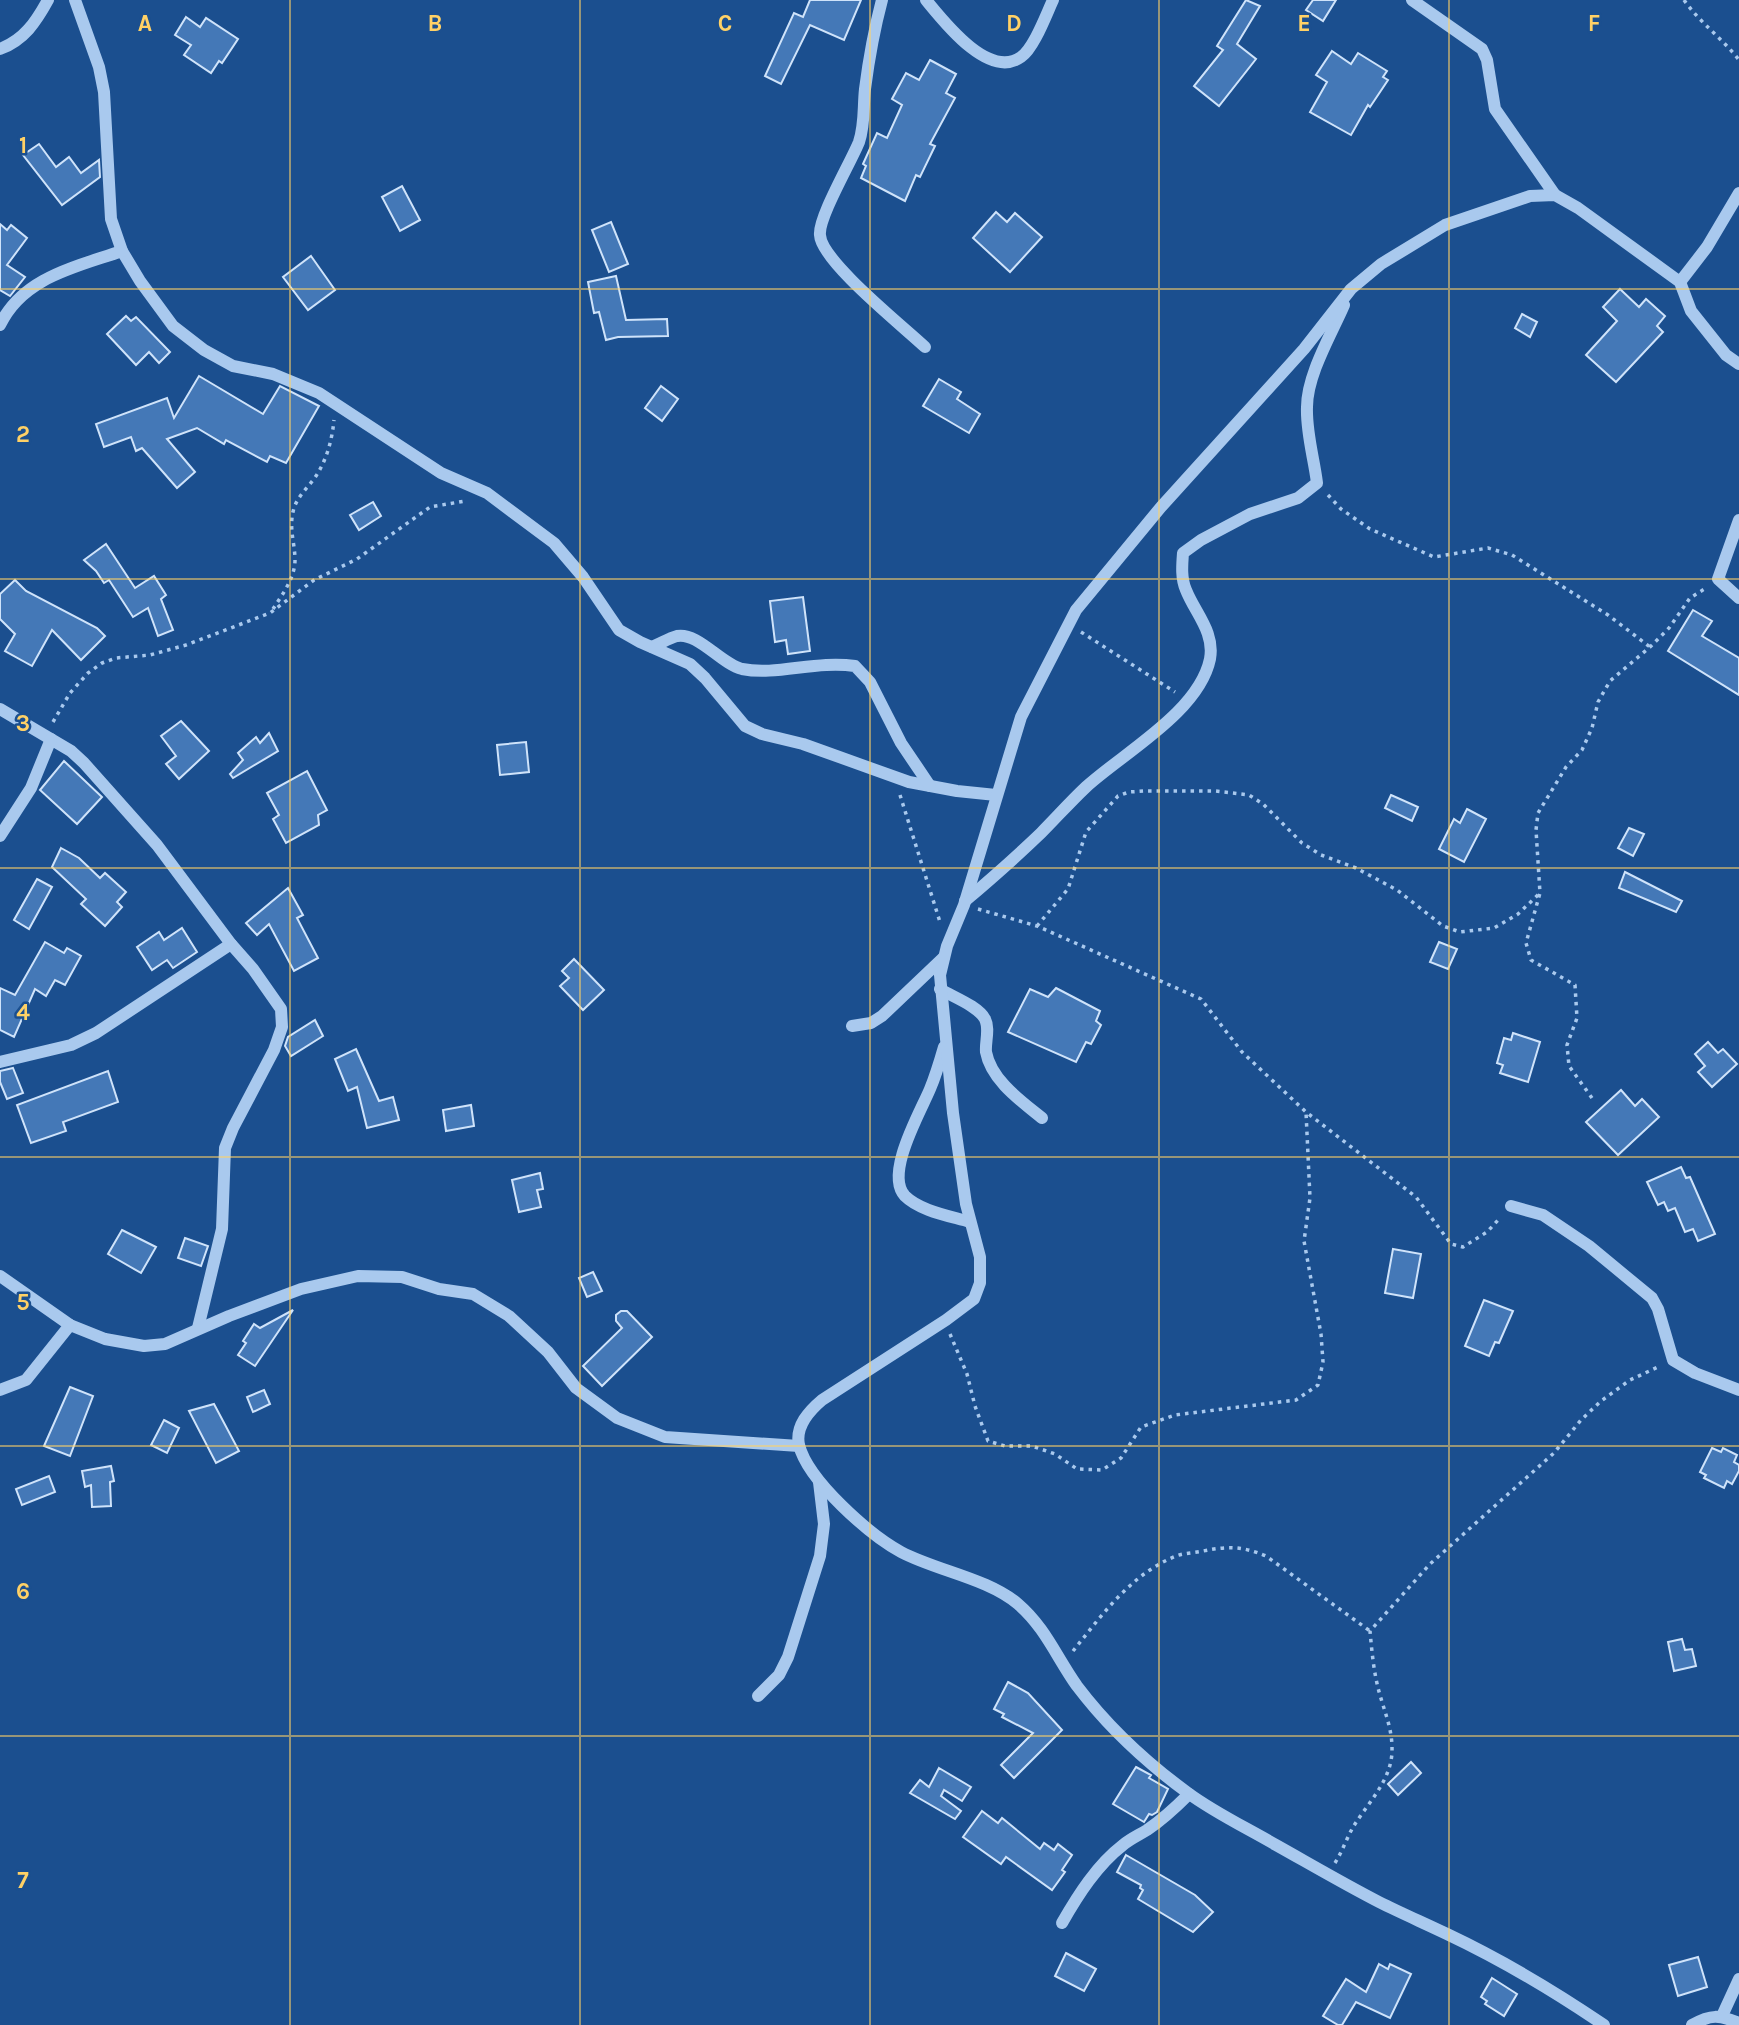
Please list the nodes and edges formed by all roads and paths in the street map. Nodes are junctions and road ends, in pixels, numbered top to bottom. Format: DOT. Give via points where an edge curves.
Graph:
graph roads {
  1 [pos="48,0"];
  2 [pos="75,0"];
  3 [pos="882,0"];
  4 [pos="926,0"];
  5 [pos="1053,0"];
  6 [pos="1684,0"];
  7 [pos="1418,2"];
  8 [pos="0,49"];
  9 [pos="1739,60"];
  10 [pos="1739,193"];
  11 [pos="1555,195"];
  12 [pos="122,251"];
  13 [pos="1680,282"];
  14 [pos="1351,289"];
  15 [pos="0,325"];
  16 [pos="925,347"];
  17 [pos="1739,365"];
  18 [pos="336,404"];
  19 [pos="1317,483"];
  20 [pos="487,493"];
  21 [pos="1739,520"];
  22 [pos="1718,579"];
  23 [pos="1739,598"];
  24 [pos="270,613"];
  25 [pos="1068,624"];
  26 [pos="652,647"];
  27 [pos="1650,648"];
  28 [pos="1187,700"];
  29 [pos="0,709"];
  30 [pos="48,737"];
  31 [pos="894,777"];
  32 [pos="930,786"];
  33 [pos="996,794"];
  34 [pos="0,836"];
  35 [pos="1540,893"];
  36 [pos="965,903"];
  37 [pos="1037,926"];
  38 [pos="231,944"];
  39 [pos="945,952"];
  40 [pos="940,989"];
  41 [pos="852,1026"];
  42 [pos="946,1040"];
  43 [pos="0,1062"];
  44 [pos="1592,1098"];
  45 [pos="1306,1112"];
  46 [pos="1042,1118"];
  47 [pos="1511,1206"];
  48 [pos="970,1222"];
  49 [pos="0,1276"];
  50 [pos="946,1320"];
  51 [pos="70,1325"];
  52 [pos="198,1328"];
  53 [pos="1673,1360"];
  54 [pos="0,1390"];
  55 [pos="1739,1390"];
  56 [pos="800,1446"];
  57 [pos="819,1482"];
  58 [pos="1370,1632"];
  59 [pos="1063,1664"];
  60 [pos="758,1696"];
  61 [pos="1189,1794"];
  62 [pos="1328,1875"];
  63 [pos="1062,1923"];
  64 [pos="1739,1979"];
  65 [pos="1722,2016"];
  66 [pos="1739,2023"];
  67 [pos="1604,2025"];
  68 [pos="1692,2025"];
  1 -- 8 [label="street" via="26,33"];
  2 -- 12 [label="street" via="104,92 107,185 111,219"];
  3 -- 16 [label="street" via="871,40 859,142 820,235 839,267"];
  4 -- 5 [label="street" via="955,34 999,64 1023,56"];
  6 -- 9 [label="path"];
  7 -- 11 [label="street" via="1482,49 1495,109"];
  10 -- 13 [label="street"];
  11 -- 13 [label="street"];
  11 -- 14 [label="street" via="1530,196 1446,225 1381,264"];
  12 -- 15 [label="street" via="35,284"];
  12 -- 18 [label="street" via="173,326 204,350 233,366 273,374"];
  13 -- 17 [label="street" via="1691,311"];
  14 -- 19 [label="street" via="1311,382 1308,431"];
  14 -- 25 [label="street" via="1304,349 1161,507"];
  18 -- 20 [label="street" via="441,473"];
  18 -- 24 [label="path" via="330,448 293,510 290,533 295,562 289,583"];
  19 -- 27 [label="path" via="1341,509 1370,529 1434,557 1488,548 1512,555 1597,608"];
  19 -- 28 [label="street" via="1298,498 1250,514 1201,540 1184,554 1186,589 1207,630 1211,650 1203,677"];
  20 -- 24 [label="path" via="430,507"];
  20 -- 26 [label="street" via="554,543 619,629"];
  21 -- 22 [label="street"];
  22 -- 23 [label="street"];
  22 -- 27 [label="path" via="1690,598"];
  24 -- 30 [label="path" via="186,645 102,663 71,693"];
  25 -- 28 [label="path"];
  25 -- 33 [label="street" via="1021,718"];
  26 -- 31 [label="street" via="690,664 745,726"];
  26 -- 32 [label="street" via="678,636 691,638 729,666 753,671 819,664 855,666 870,682 901,743"];
  27 -- 35 [label="path" via="1610,681 1582,750 1538,813"];
  28 -- 36 [label="street" via="1083,790"];
  29 -- 30 [label="street"];
  30 -- 34 [label="street" via="32,788"];
  30 -- 38 [label="street" via="84,763 158,845"];
  31 -- 32 [label="street"];
  31 -- 39 [label="path"];
  32 -- 33 [label="street"];
  33 -- 36 [label="street"];
  35 -- 37 [label="path" via="1494,928 1460,932 1443,926 1397,890 1302,843 1264,804 1249,796 1216,791 1129,792 1118,796 1086,832 1068,889"];
  35 -- 44 [label="path" via="1526,943 1531,960 1575,985 1577,1018 1567,1045 1569,1066"];
  36 -- 37 [label="path"];
  36 -- 39 [label="street"];
  37 -- 45 [label="path" via="1201,999 1242,1052"];
  38 -- 43 [label="street" via="96,1033 71,1045"];
  38 -- 52 [label="street" via="281,1010 282,1027 226,1149 222,1229"];
  39 -- 40 [label="street"];
  39 -- 41 [label="street" via="882,1016"];
  40 -- 42 [label="street"];
  40 -- 46 [label="street" via="985,1018 990,1065 1009,1090"];
  42 -- 48 [label="street"];
  42 -- 48 [label="street" via="904,1151 899,1186 909,1200"];
  45 -- 47 [label="path" via="1416,1197 1451,1244 1463,1247 1487,1232"];
  45 -- 50 [label="path" via="1310,1198 1304,1241 1323,1362 1318,1384 1296,1400 1175,1415 1141,1427 1122,1458 1102,1470 1077,1469 1032,1446 988,1441"];
  47 -- 53 [label="street" via="1543,1215 1653,1298"];
  48 -- 50 [label="street" via="980,1257 980,1283 974,1298"];
  49 -- 51 [label="street"];
  50 -- 56 [label="street" via="810,1410 802,1422"];
  51 -- 52 [label="street" via="105,1339 144,1346 165,1344"];
  51 -- 54 [label="street" via="26,1380"];
  52 -- 56 [label="street" via="301,1289 358,1276 402,1277 473,1294 509,1316 548,1352 576,1388 617,1419 666,1437"];
  53 -- 55 [label="street" via="1695,1374"];
  53 -- 58 [label="path" via="1630,1380 1601,1401 1554,1453 1430,1564"];
  56 -- 57 [label="street"];
  57 -- 59 [label="street" via="870,1531 901,1552 1017,1603 1040,1626"];
  57 -- 60 [label="street" via="824,1524 820,1556 788,1657 779,1675"];
  58 -- 59 [label="path" via="1266,1556 1247,1548 1222,1548 1177,1556 1140,1576 1112,1602"];
  58 -- 62 [label="path" via="1392,1751 1378,1792 1351,1830"];
  59 -- 61 [label="street" via="1118,1734"];
  61 -- 62 [label="street"];
  61 -- 63 [label="street" via="1123,1844 1077,1896"];
  62 -- 67 [label="street" via="1509,1966"];
  64 -- 65 [label="street"];
  65 -- 66 [label="street"];
  65 -- 68 [label="street"];
}
